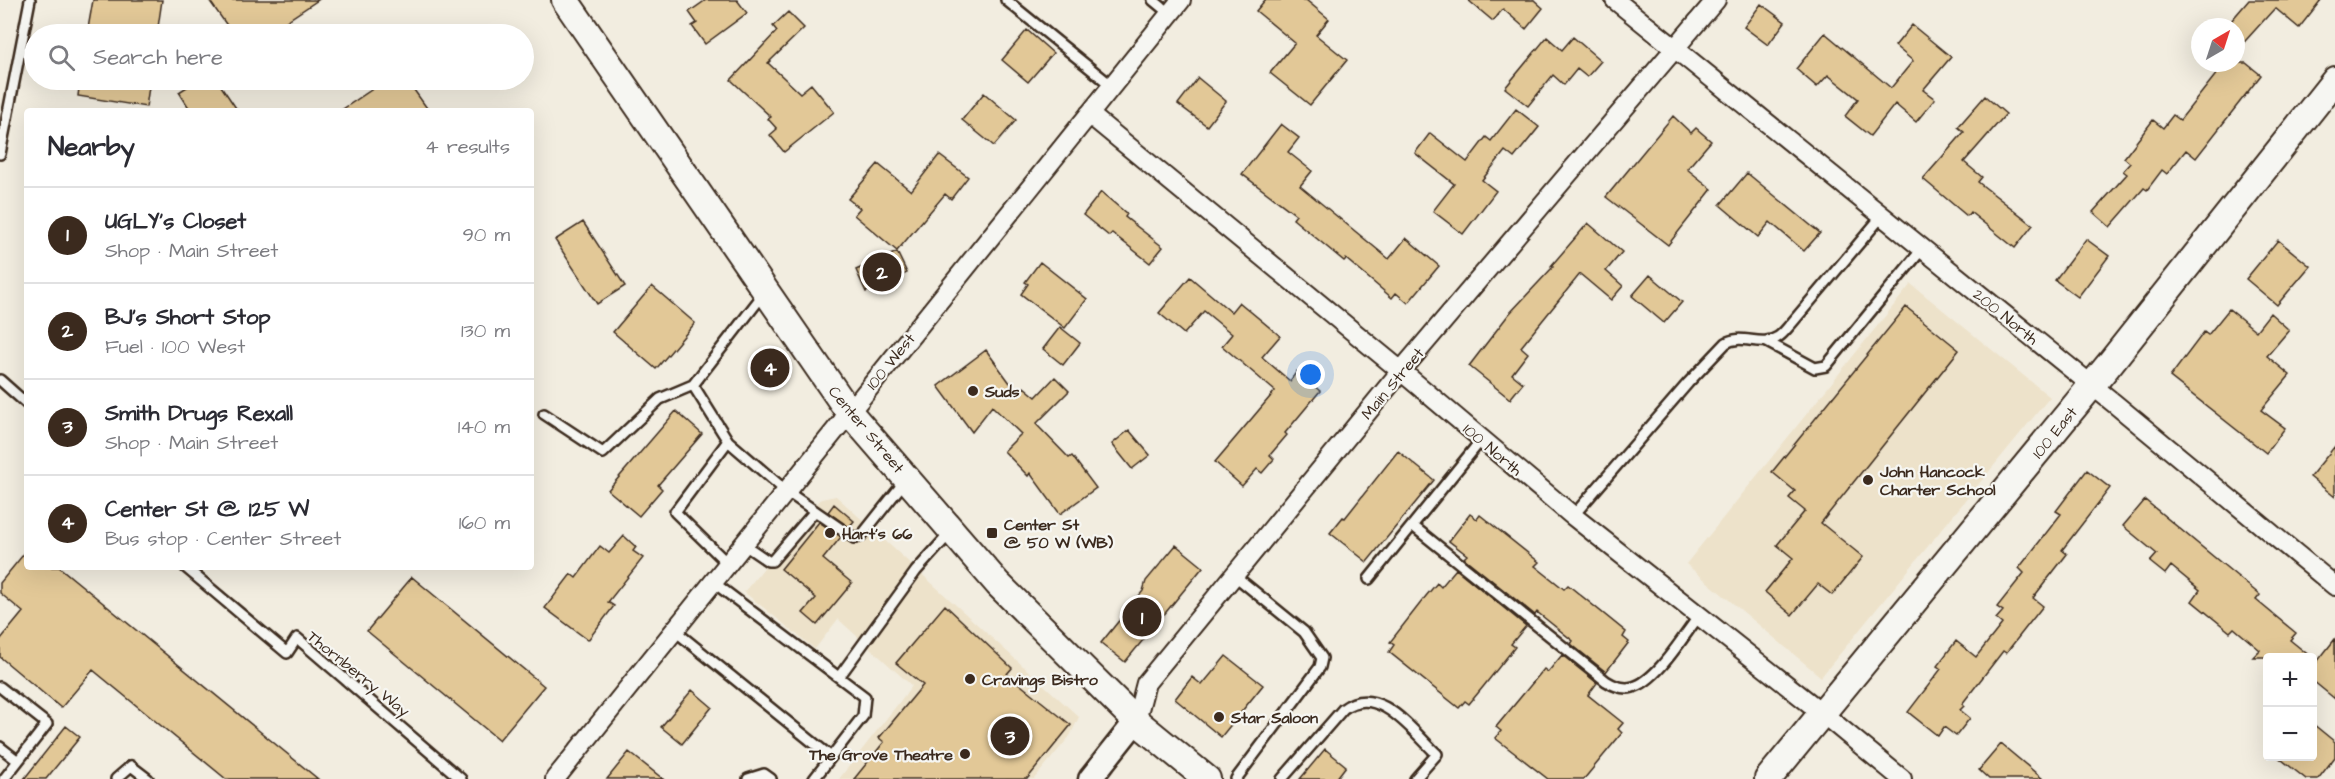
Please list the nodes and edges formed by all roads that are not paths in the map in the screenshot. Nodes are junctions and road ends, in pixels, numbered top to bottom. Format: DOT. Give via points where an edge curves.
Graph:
graph roads {
  1 [pos="30,0"];
  2 [pos="565,0"];
  3 [pos="1006,0"];
  4 [pos="1153,0"];
  5 [pos="1615,0"];
  6 [pos="1716,0"];
  7 [pos="1175,7"];
  8 [pos="25,24"];
  9 [pos="24,31"];
  10 [pos="1676,49"];
  11 [pos="2335,81"];
  12 [pos="1112,86"];
  13 [pos="1089,114"];
  14 [pos="0,154"];
  15 [pos="1882,216"];
  16 [pos="1923,248"];
  17 [pos="765,292"];
  18 [pos="1767,342"];
  19 [pos="1401,370"];
  20 [pos="0,380"];
  21 [pos="693,385"];
  22 [pos="2092,385"];
  23 [pos="24,401"];
  24 [pos="849,412"];
  25 [pos="544,414"];
  26 [pos="1482,439"];
  27 [pos="728,441"];
  28 [pos="908,478"];
  29 [pos="786,491"];
  30 [pos="815,511"];
  31 [pos="1573,516"];
  32 [pos="1413,526"];
  33 [pos="952,531"];
  34 [pos="743,544"];
  35 [pos="728,564"];
  36 [pos="189,570"];
  37 [pos="1234,575"];
  38 [pos="1369,579"];
  39 [pos="713,582"];
  40 [pos="2335,586"];
  41 [pos="1699,616"];
  42 [pos="674,630"];
  43 [pos="839,677"];
  44 [pos="0,687"];
  45 [pos="1822,713"];
  46 [pos="1136,721"];
  47 [pos="0,747"];
  48 [pos="831,757"];
  49 [pos="18,761"];
  50 [pos="4,779"];
  51 [pos="116,779"];
  52 [pos="148,779"];
  53 [pos="461,779"];
  54 [pos="555,779"];
  55 [pos="748,779"];
  56 [pos="771,779"];
  57 [pos="814,779"];
  58 [pos="1090,779"];
  59 [pos="1207,779"];
  60 [pos="1236,779"];
  61 [pos="1282,779"];
  62 [pos="1415,779"];
  63 [pos="1768,779"];
  64 [pos="1902,779"];
  1 -- 8 [label="lane"];
  2 -- 17 [label="main road, Center Street"];
  3 -- 12 [label="lane"];
  4 -- 7 [label="lane"];
  5 -- 10 [label="street, 200 North"];
  6 -- 10 [label="street, Main Street"];
  7 -- 12 [label="street, 100 West"];
  9 -- 14 [label="lane"];
  10 -- 15 [label="street, 200 North"];
  10 -- 19 [label="street, Main Street"];
  11 -- 22 [label="main road, 100 East"];
  12 -- 13 [label="street, 100 West"];
  13 -- 19 [label="street, 100 North"];
  13 -- 24 [label="street, 100 West"];
  15 -- 16 [label="street, 200 North"];
  15 -- 18 [label="lane" via="1791,324"];
  16 -- 18 [label="lane" via="1826,366 1815,368"];
  16 -- 22 [label="street, 200 North"];
  17 -- 21 [label="lane"];
  17 -- 24 [label="main road, Center Street"];
  18 -- 31 [label="lane" via="1726,342"];
  19 -- 26 [label="street, 100 North"];
  19 -- 37 [label="street, Main Street"];
  20 -- 23 [label="lane"];
  21 -- 25 [label="lane" via="660,399 603,453"];
  21 -- 27 [label="lane"];
  22 -- 40 [label="street, 200 North"];
  22 -- 45 [label="main road, 100 East"];
  24 -- 28 [label="main road, Center Street"];
  24 -- 29 [label="street, 100 West"];
  26 -- 31 [label="street, 100 North"];
  26 -- 32 [label="lane"];
  27 -- 29 [label="lane"];
  27 -- 35 [label="lane" via="675,512"];
  28 -- 30 [label="lane" via="858,538"];
  28 -- 33 [label="main road, Center Street"];
  29 -- 30 [label="lane"];
  29 -- 34 [label="street, 100 West"];
  30 -- 34 [label="lane" via="772,561"];
  31 -- 41 [label="street, 100 North"];
  32 -- 38 [label="lane"];
  32 -- 41 [label="lane" via="1615,686 1635,687 1653,675"];
  33 -- 43 [label="lane" via="916,571"];
  33 -- 46 [label="main road, Center Street" via="998,584"];
  34 -- 35 [label="street, 100 West"];
  35 -- 39 [label="street, 100 West"];
  36 -- 53 [label="lane, Thornberry Way" via="287,653 297,639"];
  37 -- 46 [label="street, Main Street" via="1146,682"];
  37 -- 60 [label="lane" via="1304,632 1322,658 1320,668"];
  39 -- 42 [label="street, 100 West"];
  39 -- 43 [label="lane"];
  41 -- 45 [label="street, 100 North"];
  42 -- 48 [label="lane"];
  42 -- 54 [label="street, 100 West"];
  43 -- 48 [label="lane" via="865,697 863,716"];
  44 -- 49 [label="lane" via="47,724"];
  45 -- 63 [label="main road, 100 East"];
  45 -- 64 [label="street, 100 North"];
  46 -- 58 [label="street, Main Street"];
  46 -- 59 [label="main road, Center Street"];
  47 -- 49 [label="lane"];
  48 -- 57 [label="lane"];
  49 -- 50 [label="lane"];
  51 -- 52 [label="lane" via="131,766"];
  55 -- 56 [label="lane" via="764,774"];
  61 -- 62 [label="lane" via="1343,709 1364,700 1396,715 1437,754"];
}
